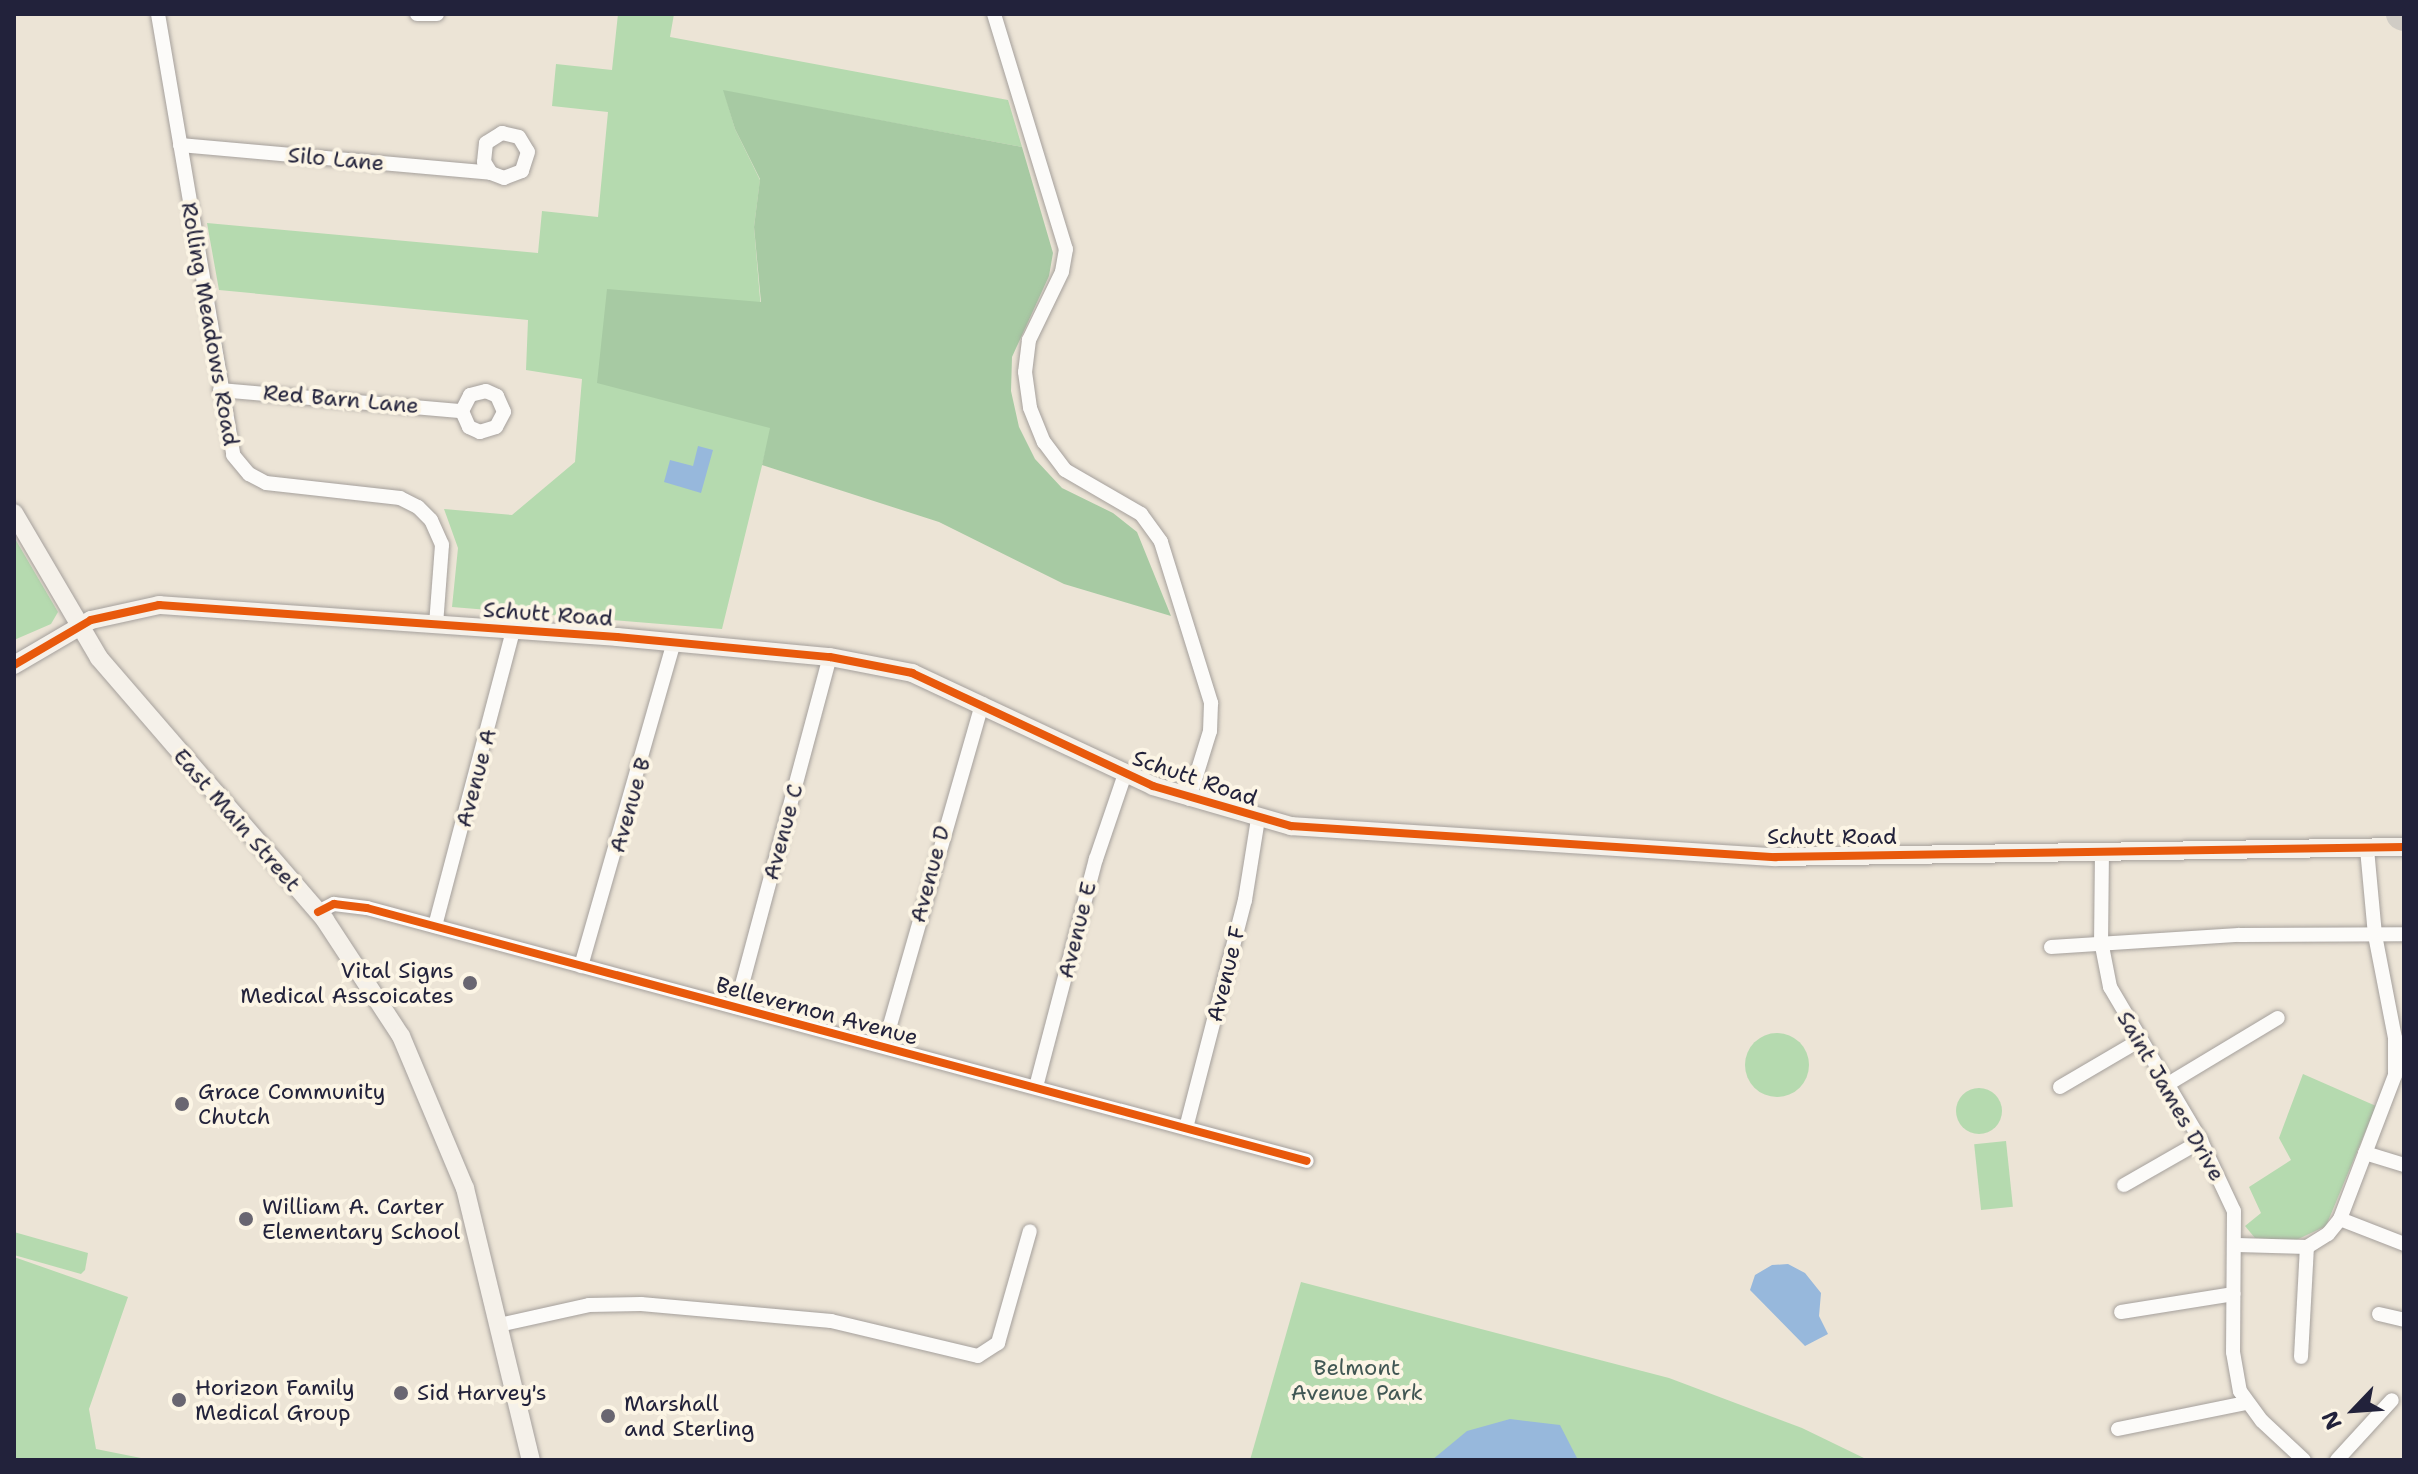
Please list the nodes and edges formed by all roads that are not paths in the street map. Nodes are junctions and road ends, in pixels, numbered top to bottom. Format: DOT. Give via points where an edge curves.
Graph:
graph roads {
  1 [pos="158,14"];
  2 [pos="417,14"];
  3 [pos="437,14"];
  4 [pos="994,14"];
  5 [pos="180,145"];
  6 [pos="491,173"];
  7 [pos="220,390"];
  8 [pos="462,411"];
  9 [pos="14,513"];
  10 [pos="436,624"];
  11 [pos="81,626"];
  12 [pos="513,630"];
  13 [pos="674,642"];
  14 [pos="830,657"];
  15 [pos="14,665"];
  16 [pos="982,704"];
  17 [pos="1125,774"];
  18 [pos="1189,799"];
  19 [pos="1258,819"];
  20 [pos="2404,847"];
  21 [pos="2367,849"];
  22 [pos="2102,850"];
  23 [pos="318,912"];
  24 [pos="435,926"];
  25 [pos="2404,934"];
  26 [pos="2375,935"];
  27 [pos="2101,941"];
  28 [pos="2051,947"];
  29 [pos="581,966"];
  30 [pos="736,1007"];
  31 [pos="2397,1008"];
  32 [pos="2278,1018"];
  33 [pos="2140,1040"];
  34 [pos="884,1046"];
  35 [pos="2168,1084"];
  36 [pos="1036,1087"];
  37 [pos="2060,1087"];
  38 [pos="1186,1128"];
  39 [pos="2201,1141"];
  40 [pos="2365,1153"];
  41 [pos="1307,1161"];
  42 [pos="2404,1165"];
  43 [pos="2124,1185"];
  44 [pos="2340,1219"];
  45 [pos="1030,1231"];
  46 [pos="2404,1244"];
  47 [pos="2237,1245"];
  48 [pos="2307,1247"];
  49 [pos="2234,1294"];
  50 [pos="2121,1312"];
  51 [pos="2379,1314"];
  52 [pos="2404,1320"];
  53 [pos="499,1325"];
  54 [pos="2301,1357"];
  55 [pos="2392,1400"];
  56 [pos="2246,1403"];
  57 [pos="2118,1429"];
  58 [pos="531,1460"];
  59 [pos="2304,1460"];
  60 [pos="2337,1460"];
  1 -- 5 [label="street, Rolling Meadows Road"];
  2 -- 3 [label="street"];
  4 -- 18 [label="street" via="1065,240 1062,272 1027,350 1030,408 1044,442 1065,470 1141,514 1161,542 1211,703 1210,731"];
  5 -- 6 [label="street, Silo Lane"];
  5 -- 7 [label="street, Rolling Meadows Road"];
  7 -- 8 [label="street, Red Barn Lane"];
  7 -- 10 [label="street, Rolling Meadows Road" via="233,455 256,478 400,498 425,513 443,553"];
  9 -- 11 [label="street, East Main Street"];
  10 -- 11 [label="street, Schutt Road" via="159,605 123,609"];
  10 -- 12 [label="street, Schutt Road"];
  11 -- 15 [label="street, Schutt Road"];
  11 -- 23 [label="street, East Main Street" via="139,709"];
  12 -- 13 [label="street, Schutt Road"];
  12 -- 24 [label="street, Avenue A"];
  13 -- 14 [label="street, Schutt Road"];
  13 -- 29 [label="street, Avenue B"];
  14 -- 16 [label="street, Schutt Road" via="912,673"];
  14 -- 30 [label="street, Avenue C"];
  16 -- 17 [label="street, Schutt Road"];
  16 -- 34 [label="street, Avenue D" via="944,821"];
  17 -- 18 [label="street, Schutt Road"];
  17 -- 36 [label="street, Avenue E" via="1096,859"];
  18 -- 19 [label="street, Schutt Road"];
  19 -- 22 [label="street, Schutt Road" via="1359,832 1775,857"];
  19 -- 38 [label="street, Avenue F" via="1245,900"];
  20 -- 21 [label="street, Schutt Road"];
  21 -- 22 [label="street, Schutt Road"];
  21 -- 26 [label="street"];
  22 -- 27 [label="street, Saint James Drive"];
  23 -- 24 [label="street, Bellevernon Avenue" via="344,904"];
  23 -- 53 [label="street, East Main Street" via="366,976 439,1116 471,1208"];
  24 -- 29 [label="street, Bellevernon Avenue"];
  25 -- 26 [label="street"];
  26 -- 27 [label="street"];
  26 -- 31 [label="street"];
  27 -- 28 [label="street"];
  27 -- 33 [label="street, Saint James Drive" via="2110,987"];
  29 -- 30 [label="street, Bellevernon Avenue"];
  30 -- 34 [label="street, Bellevernon Avenue"];
  31 -- 40 [label="street" via="2395,1075"];
  32 -- 35 [label="street"];
  33 -- 35 [label="street, Saint James Drive"];
  33 -- 37 [label="street"];
  34 -- 36 [label="street, Bellevernon Avenue"];
  35 -- 39 [label="street, Saint James Drive"];
  36 -- 38 [label="street, Bellevernon Avenue"];
  38 -- 41 [label="street, Bellevernon Avenue"];
  39 -- 43 [label="street"];
  39 -- 47 [label="street, Saint James Drive" via="2234,1211"];
  40 -- 42 [label="street"];
  40 -- 44 [label="street"];
  44 -- 46 [label="street"];
  44 -- 48 [label="street"];
  45 -- 53 [label="street" via="998,1343 978,1356 831,1321 641,1304 589,1305"];
  47 -- 48 [label="street"];
  47 -- 49 [label="street, Saint James Drive"];
  48 -- 54 [label="street"];
  49 -- 50 [label="street"];
  49 -- 56 [label="street, Saint James Drive" via="2233,1352"];
  51 -- 52 [label="street"];
  53 -- 58 [label="street, East Main Street"];
  55 -- 60 [label="street"];
  56 -- 57 [label="street"];
  56 -- 59 [label="street"];
}
